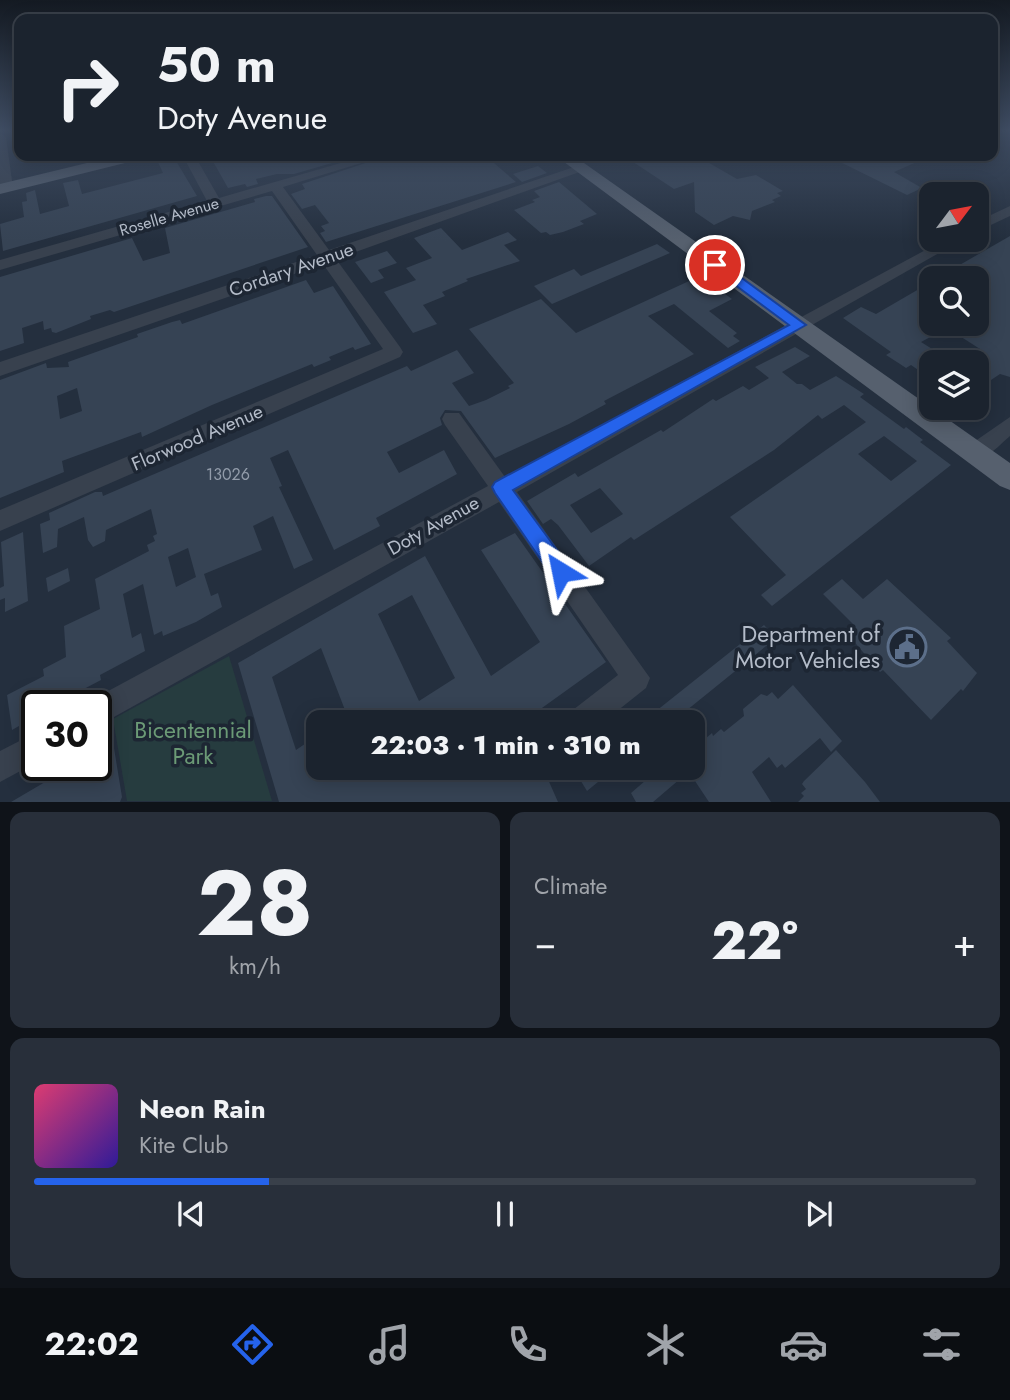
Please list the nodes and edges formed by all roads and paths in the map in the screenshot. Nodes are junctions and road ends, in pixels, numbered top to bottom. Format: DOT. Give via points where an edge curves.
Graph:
graph roads {
  1 [pos="2,166"];
  2 [pos="93,166"];
  3 [pos="195,166"];
  4 [pos="341,166"];
  5 [pos="578,166"];
  6 [pos="582,169"];
  7 [pos="275,185"];
  8 [pos="3,189"];
  9 [pos="215,203"];
  10 [pos="1010,210"];
  11 [pos="993,219"];
  12 [pos="989,221"];
  13 [pos="1010,228"];
  14 [pos="933,252"];
  15 [pos="327,257"];
  16 [pos="0,265"];
  17 [pos="799,325"];
  18 [pos="0,369"];
  19 [pos="452,419"];
  20 [pos="1010,425"];
  21 [pos="975,452"];
  22 [pos="1010,478"];
  23 [pos="501,487"];
  24 [pos="0,521"];
  25 [pos="112,704"];
  26 [pos="595,710"];
  27 [pos="21,755"];
  28 [pos="0,767"];
  1 -- 8 [label="street"];
  2 -- 8 [label="main road"];
  3 -- 9 [label="street"];
  4 -- 7 [label="street, Roselle Avenue"];
  5 -- 6 [label="main road"];
  6 -- 15 [label="street, Cordary Avenue"];
  6 -- 17 [label="main road"];
  7 -- 9 [label="street, Roselle Avenue"];
  7 -- 15 [label="street"];
  9 -- 16 [label="street, Roselle Avenue"];
  10 -- 11 [label="street"];
  11 -- 12 [label="street"];
  11 -- 13 [label="street"];
  14 -- 17 [label="street, Doty Avenue"];
  15 -- 18 [label="street, Cordary Avenue"];
  15 -- 24 [label="street, Florwood Avenue" via="394,352"];
  17 -- 21 [label="main road"];
  17 -- 23 [label="street, Doty Avenue"];
  19 -- 23 [label="street"];
  20 -- 21 [label="street"];
  21 -- 22 [label="main road"];
  23 -- 25 [label="street, Doty Avenue"];
  23 -- 26 [label="street" via="636,678"];
  27 -- 28 [label="street"];
}
